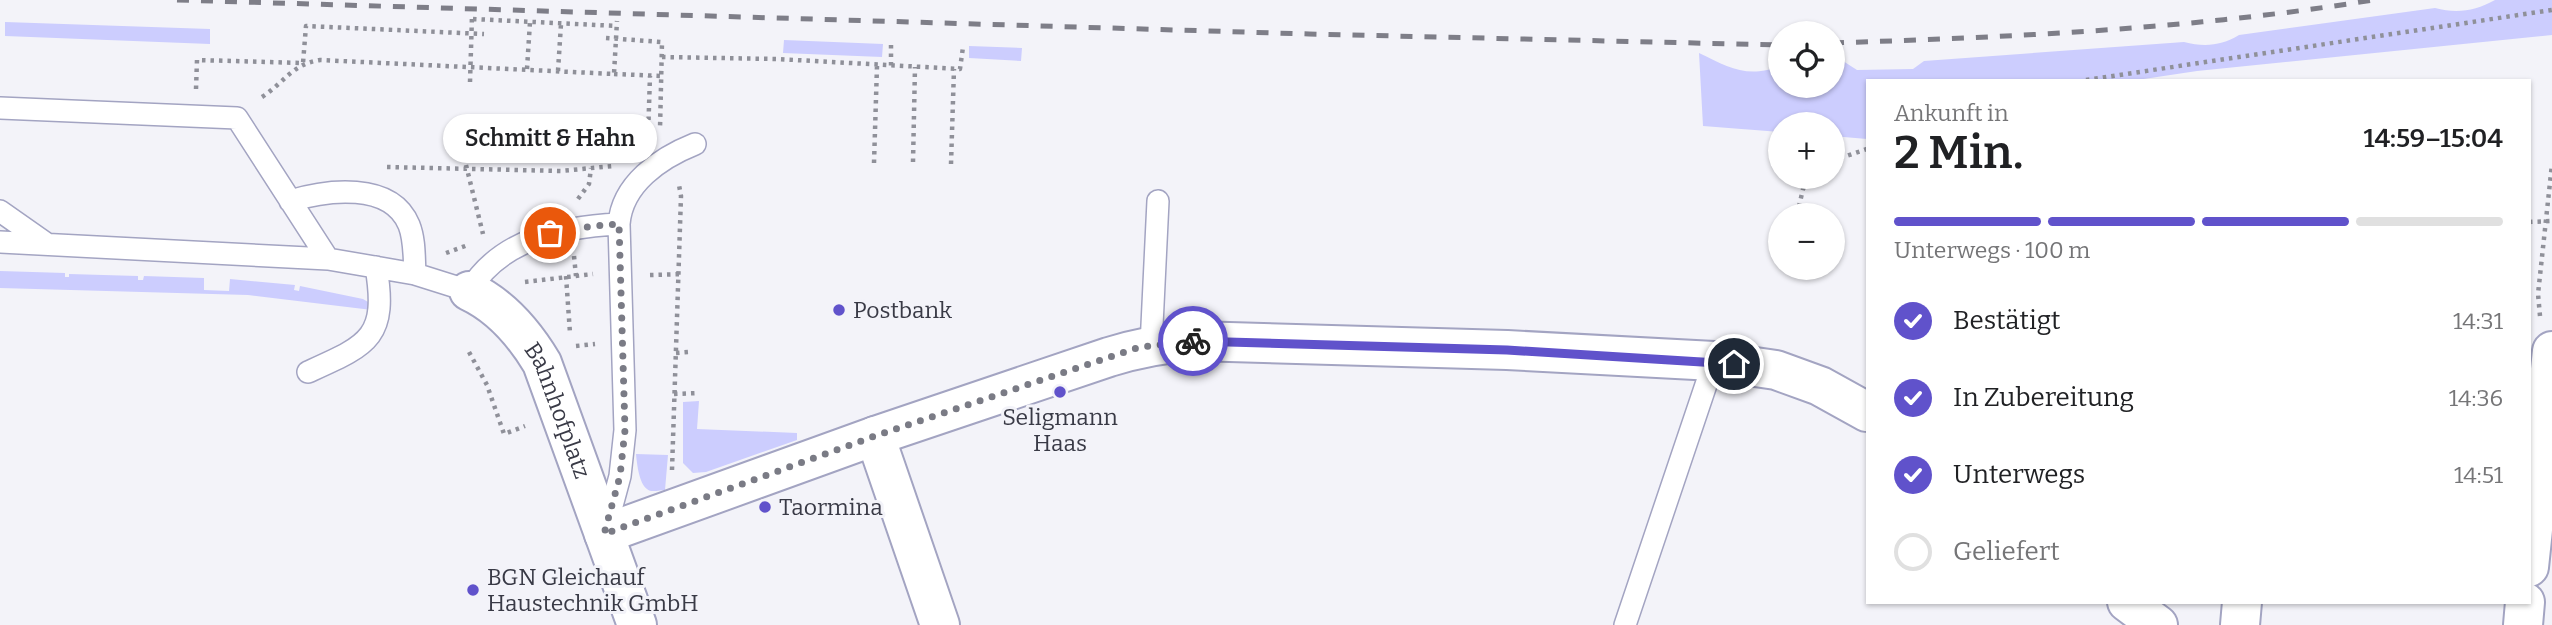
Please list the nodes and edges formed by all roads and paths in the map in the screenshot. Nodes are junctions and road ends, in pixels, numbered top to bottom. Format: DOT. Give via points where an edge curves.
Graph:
graph roads {
  1 [pos="2552,10"];
  2 [pos="530,22"];
  3 [pos="561,24"];
  4 [pos="472,33"];
  5 [pos="484,34"];
  6 [pos="606,38"];
  7 [pos="616,39"];
  8 [pos="891,45"];
  9 [pos="963,47"];
  10 [pos="662,57"];
  11 [pos="303,63"];
  12 [pos="877,65"];
  13 [pos="471,66"];
  14 [pos="891,66"];
  15 [pos="915,67"];
  16 [pos="527,69"];
  17 [pos="954,69"];
  18 [pos="558,71"];
  19 [pos="614,74"];
  20 [pos="650,76"];
  21 [pos="661,76"];
  22 [pos="2093,79"];
  23 [pos="470,82"];
  24 [pos="196,94"];
  25 [pos="262,97"];
  26 [pos="0,107"];
  27 [pos="647,129"];
  28 [pos="660,140"];
  29 [pos="695,144"];
  30 [pos="1866,149"];
  31 [pos="1845,157"];
  32 [pos="913,162"];
  33 [pos="874,163"];
  34 [pos="951,164"];
  35 [pos="2552,164"];
  36 [pos="621,165"];
  37 [pos="466,167"];
  38 [pos="591,168"];
  39 [pos="422,169"];
  40 [pos="677,178"];
  41 [pos="290,201"];
  42 [pos="1158,201"];
  43 [pos="570,206"];
  44 [pos="0,211"];
  45 [pos="2545,221"];
  46 [pos="2552,221"];
  47 [pos="2531,222"];
  48 [pos="619,224"];
  49 [pos="484,239"];
  50 [pos="0,242"];
  51 [pos="472,243"];
  52 [pos="49,245"];
  53 [pos="439,253"];
  54 [pos="328,259"];
  55 [pos="376,267"];
  56 [pos="415,274"];
  57 [pos="600,274"];
  58 [pos="681,274"];
  59 [pos="642,276"];
  60 [pos="516,279"];
  61 [pos="469,291"];
  62 [pos="2538,294"];
  63 [pos="1151,346"];
  64 [pos="2552,351"];
  65 [pos="469,352"];
  66 [pos="689,352"];
  67 [pos="676,353"];
  68 [pos="1714,361"];
  69 [pos="308,372"];
  70 [pos="698,393"];
  71 [pos="674,394"];
  72 [pos="1866,411"];
  73 [pos="526,426"];
  74 [pos="875,436"];
  75 [pos="671,508"];
  76 [pos="604,534"];
  77 [pos="2531,548"];
  78 [pos="2130,604"];
  79 [pos="2242,604"];
  80 [pos="2525,604"];
  81 [pos="637,625"];
  82 [pos="940,625"];
  83 [pos="1625,625"];
  84 [pos="2158,625"];
  85 [pos="2240,625"];
  86 [pos="2523,625"];
  1 -- 22 [label="path"];
  2 -- 3 [label="path"];
  2 -- 4 [label="path" via="473,18"];
  2 -- 16 [label="path"];
  3 -- 7 [label="path" via="617,23"];
  3 -- 18 [label="path"];
  4 -- 5 [label="path"];
  4 -- 11 [label="path" via="306,26"];
  4 -- 13 [label="path"];
  6 -- 7 [label="path"];
  7 -- 10 [label="path" via="662,42"];
  7 -- 19 [label="path"];
  8 -- 14 [label="path"];
  9 -- 17 [label="path" via="960,69"];
  10 -- 12 [label="path"];
  10 -- 21 [label="path"];
  11 -- 13 [label="path"];
  11 -- 24 [label="path" via="197,60"];
  11 -- 25 [label="path"];
  12 -- 14 [label="path"];
  12 -- 33 [label="path"];
  13 -- 16 [label="path"];
  13 -- 23 [label="path"];
  14 -- 15 [label="path"];
  15 -- 17 [label="path"];
  15 -- 32 [label="path"];
  16 -- 18 [label="path"];
  17 -- 34 [label="path"];
  18 -- 19 [label="path"];
  19 -- 20 [label="path"];
  20 -- 21 [label="path"];
  20 -- 27 [label="path"];
  21 -- 28 [label="path"];
  26 -- 41 [label="lane" via="237,118"];
  29 -- 48 [label="lane" via="664,159 633,187 621,207"];
  30 -- 31 [label="path"];
  35 -- 45 [label="path"];
  36 -- 38 [label="path"];
  37 -- 38 [label="path"];
  37 -- 39 [label="path"];
  37 -- 49 [label="path"];
  38 -- 43 [label="path" via="589,184"];
  40 -- 58 [label="path"];
  41 -- 54 [label="lane"];
  41 -- 56 [label="lane" via="347,191 394,205 408,223"];
  42 -- 63 [label="lane"];
  44 -- 52 [label="lane"];
  45 -- 46 [label="path"];
  45 -- 47 [label="path"];
  45 -- 62 [label="path"];
  48 -- 61 [label="lane" via="535,238 492,262"];
  48 -- 76 [label="lane, Bahnhofplatz" via="625,430 620,476"];
  50 -- 52 [label="lane"];
  51 -- 53 [label="path"];
  52 -- 54 [label="lane"];
  54 -- 55 [label="lane"];
  55 -- 56 [label="lane"];
  55 -- 69 [label="lane" via="381,309 372,332 360,346"];
  56 -- 61 [label="lane"];
  57 -- 60 [label="path"];
  58 -- 59 [label="path"];
  58 -- 67 [label="path"];
  61 -- 76 [label="street, Bahnhofplatz" via="508,318 542,363"];
  63 -- 68 [label="street" via="1208,341"];
  63 -- 74 [label="street"];
  64 -- 77 [label="street"];
  65 -- 73 [label="path" via="487,385 504,434"];
  66 -- 67 [label="path"];
  67 -- 71 [label="path"];
  68 -- 72 [label="street" via="1776,370 1820,386"];
  68 -- 83 [label="lane"];
  70 -- 71 [label="path"];
  71 -- 75 [label="path"];
  74 -- 75 [label="street"];
  74 -- 82 [label="street"];
  75 -- 76 [label="street"];
  76 -- 81 [label="street"];
  78 -- 84 [label="street"];
  79 -- 85 [label="street"];
  80 -- 86 [label="street"];
}
